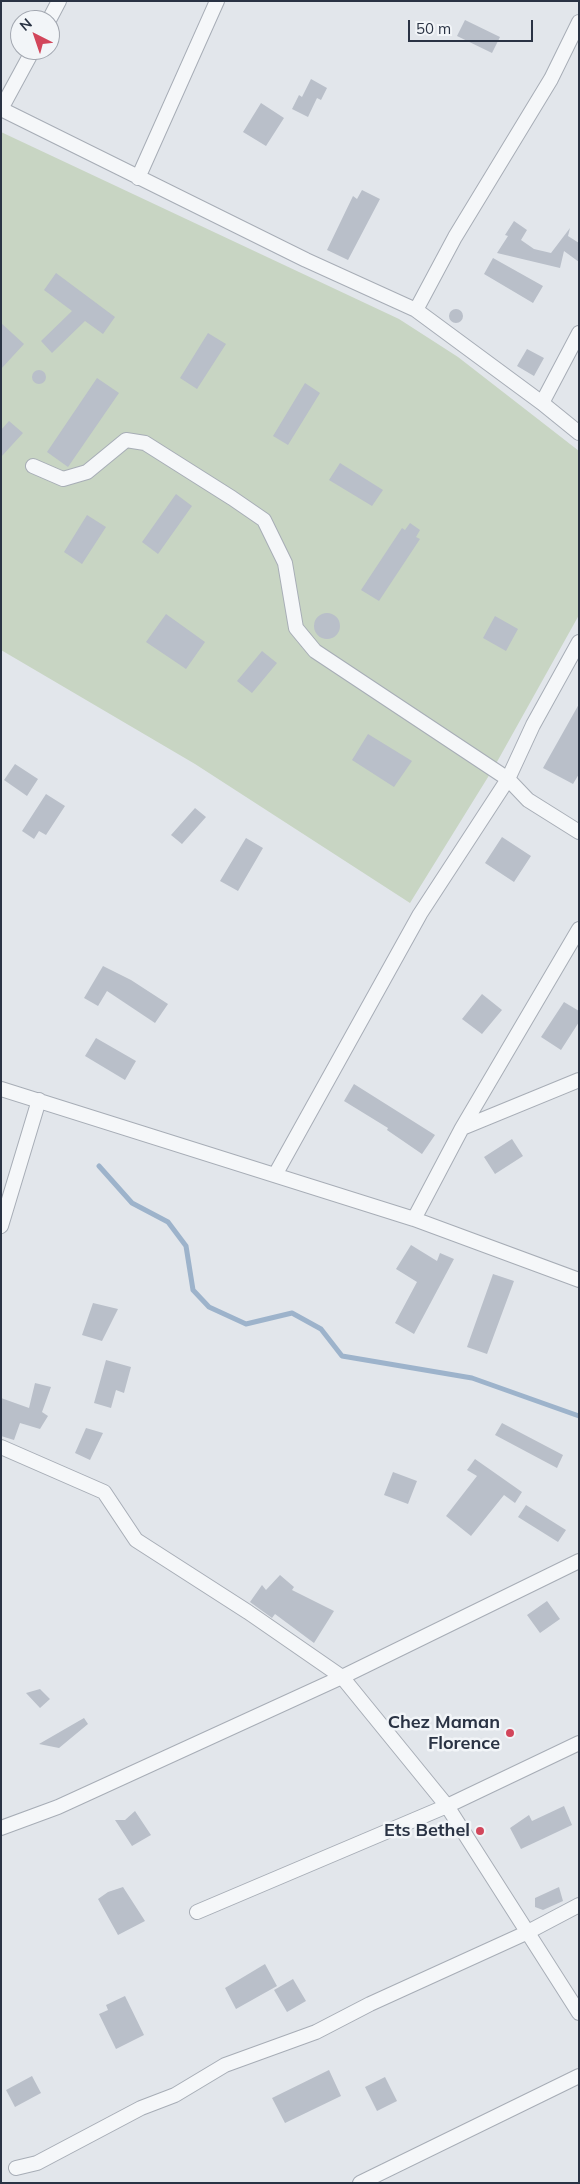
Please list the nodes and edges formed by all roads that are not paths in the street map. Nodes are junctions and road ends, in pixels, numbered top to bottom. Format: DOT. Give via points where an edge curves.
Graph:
graph roads {
  1 [pos="217,1"];
  2 [pos="579,22"];
  3 [pos="28,60"];
  4 [pos="1,109"];
  5 [pos="138,178"];
  6 [pos="416,310"];
  7 [pos="579,333"];
  8 [pos="542,403"];
  9 [pos="579,433"];
  10 [pos="33,466"];
  11 [pos="579,642"];
  12 [pos="508,779"];
  13 [pos="579,832"];
  14 [pos="579,929"];
  15 [pos="579,1080"];
  16 [pos="1,1088"];
  17 [pos="39,1100"];
  18 [pos="462,1128"];
  19 [pos="275,1175"];
  20 [pos="414,1219"];
  21 [pos="1,1226"];
  22 [pos="579,1280"];
  23 [pos="1,1447"];
  24 [pos="579,1561"];
  25 [pos="342,1677"];
  26 [pos="579,1743"];
  27 [pos="447,1806"];
  28 [pos="1,1828"];
  29 [pos="579,1905"];
  30 [pos="197,1912"];
  31 [pos="526,1933"];
  32 [pos="579,2014"];
  33 [pos="579,2076"];
  34 [pos="16,2168"];
  35 [pos="360,2183"];
  1 -- 5 [label="street"];
  2 -- 6 [label="street" via="551,79 455,237"];
  3 -- 4 [label="street"];
  4 -- 5 [label="street"];
  5 -- 6 [label="street"];
  6 -- 8 [label="street"];
  7 -- 8 [label="street"];
  8 -- 9 [label="street"];
  10 -- 12 [label="street" via="63,479 87,472 126,440 135,441 144,443 232,498 264,520 285,563 296,628 315,651"];
  11 -- 12 [label="street" via="533,725"];
  12 -- 13 [label="street" via="528,800"];
  12 -- 19 [label="street" via="420,914"];
  14 -- 18 [label="street"];
  15 -- 18 [label="street"];
  16 -- 17 [label="street"];
  17 -- 19 [label="street"];
  17 -- 21 [label="street"];
  18 -- 20 [label="street"];
  19 -- 20 [label="street"];
  20 -- 22 [label="street"];
  23 -- 25 [label="street" via="104,1492 136,1540"];
  24 -- 25 [label="street"];
  25 -- 27 [label="street"];
  25 -- 28 [label="street" via="58,1807"];
  26 -- 27 [label="street"];
  27 -- 30 [label="street"];
  27 -- 31 [label="street"];
  29 -- 31 [label="street"];
  31 -- 32 [label="street"];
  31 -- 34 [label="street" via="316,2032 225,2065 175,2095 141,2108 37,2163"];
  33 -- 35 [label="street"];
}
